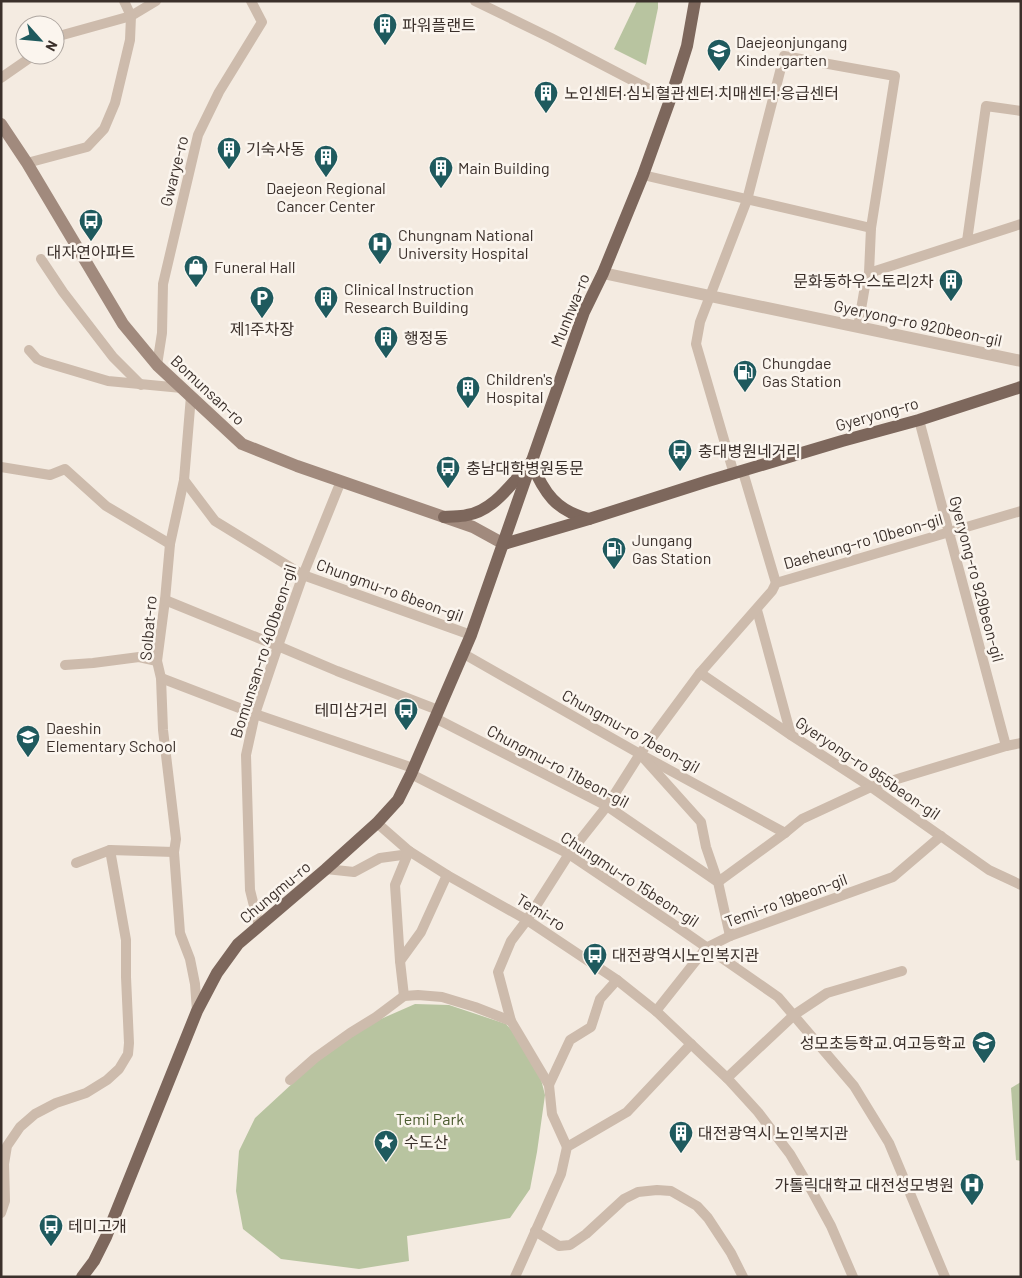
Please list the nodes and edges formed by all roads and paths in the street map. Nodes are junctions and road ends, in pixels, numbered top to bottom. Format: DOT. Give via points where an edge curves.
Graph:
graph roads {
  1 [pos="124,1"];
  2 [pos="156,1"];
  3 [pos="251,1"];
  4 [pos="475,1"];
  5 [pos="695,1"];
  6 [pos="131,16"];
  7 [pos="65,34"];
  8 [pos="20,65"];
  9 [pos="1,78"];
  10 [pos="670,100"];
  11 [pos="1021,111"];
  12 [pos="1,124"];
  13 [pos="27,163"];
  14 [pos="643,175"];
  15 [pos="746,200"];
  16 [pos="1021,224"];
  17 [pos="871,228"];
  18 [pos="967,242"];
  19 [pos="41,259"];
  20 [pos="603,272"];
  21 [pos="869,273"];
  22 [pos="710,296"];
  23 [pos="858,327"];
  24 [pos="29,350"];
  25 [pos="1021,361"];
  26 [pos="157,365"];
  27 [pos="141,385"];
  28 [pos="1021,387"];
  29 [pos="186,392"];
  30 [pos="919,420"];
  31 [pos="531,462"];
  32 [pos="1,467"];
  33 [pos="738,473"];
  34 [pos="184,480"];
  35 [pos="342,481"];
  36 [pos="1021,511"];
  37 [pos="444,516"];
  38 [pos="589,519"];
  39 [pos="950,532"];
  40 [pos="170,544"];
  41 [pos="504,544"];
  42 [pos="303,575"];
  43 [pos="776,583"];
  44 [pos="166,600"];
  45 [pos="756,610"];
  46 [pos="471,635"];
  47 [pos="278,646"];
  48 [pos="464,654"];
  49 [pos="158,661"];
  50 [pos="65,665"];
  51 [pos="700,673"];
  52 [pos="161,678"];
  53 [pos="255,714"];
  54 [pos="437,714"];
  55 [pos="791,735"];
  56 [pos="1021,743"];
  57 [pos="1006,746"];
  58 [pos="640,754"];
  59 [pos="412,771"];
  60 [pos="871,787"];
  61 [pos="607,806"];
  62 [pos="377,823"];
  63 [pos="785,833"];
  64 [pos="942,836"];
  65 [pos="110,850"];
  66 [pos="409,851"];
  67 [pos="174,852"];
  68 [pos="569,854"];
  69 [pos="76,863"];
  70 [pos="326,869"];
  71 [pos="447,874"];
  72 [pos="718,882"];
  73 [pos="1021,885"];
  74 [pos="527,920"];
  75 [pos="259,926"];
  76 [pos="730,936"];
  77 [pos="706,948"];
  78 [pos="400,961"];
  79 [pos="902,971"];
  80 [pos="616,980"];
  81 [pos="404,996"];
  82 [pos="197,1011"];
  83 [pos="656,1011"];
  84 [pos="794,1015"];
  85 [pos="512,1021"];
  86 [pos="691,1044"];
  87 [pos="727,1078"];
  88 [pos="290,1080"];
  89 [pos="549,1085"];
  90 [pos="567,1147"];
  91 [pos="1,1213"];
  92 [pos="535,1231"];
  93 [pos="82,1277"];
  94 [pos="515,1277"];
  95 [pos="743,1277"];
  96 [pos="853,1277"];
  97 [pos="946,1277"];
  1 -- 6 [label="street"];
  2 -- 6 [label="street"];
  3 -- 26 [label="street, Gwarye-ro" via="262,22 219,92 198,135 163,284 162,333"];
  4 -- 10 [label="street"];
  5 -- 10 [label="main road, Munhwa-ro" via="687,46"];
  6 -- 7 [label="street"];
  6 -- 13 [label="street" via="130,40 118,94 104,129 86,147"];
  8 -- 9 [label="street"];
  10 -- 14 [label="main road, Munhwa-ro"];
  11 -- 18 [label="street" via="986,106"];
  12 -- 13 [label="main road, Bomunsan-ro"];
  13 -- 26 [label="main road, Bomunsan-ro" via="123,324"];
  14 -- 15 [label="street"];
  14 -- 20 [label="main road, Munhwa-ro"];
  15 -- 17 [label="street"];
  15 -- 17 [label="street" via="784,56 895,76"];
  15 -- 22 [label="street"];
  16 -- 18 [label="street"];
  17 -- 21 [label="street"];
  18 -- 21 [label="street"];
  19 -- 27 [label="street" via="113,357"];
  20 -- 22 [label="street, Gyeryong-ro 920beon-gil"];
  20 -- 31 [label="main road, Munhwa-ro" via="584,312"];
  21 -- 23 [label="street"];
  22 -- 23 [label="street, Gyeryong-ro 920beon-gil"];
  22 -- 33 [label="street" via="696,344"];
  23 -- 25 [label="street, Gyeryong-ro 920beon-gil"];
  24 -- 27 [label="street" via="44,362 108,381"];
  26 -- 29 [label="main road, Bomunsan-ro"];
  27 -- 29 [label="street"];
  28 -- 30 [label="main road, Gyeryong-ro"];
  29 -- 34 [label="street, Solbat-ro"];
  29 -- 35 [label="main road, Bomunsan-ro" via="242,444"];
  30 -- 33 [label="main road, Gyeryong-ro"];
  30 -- 39 [label="street, Gyeryong-ro 929beon-gil"];
  31 -- 37 [label="main road" via="488,507 469,515"];
  31 -- 38 [label="main road" via="550,497 561,508"];
  31 -- 41 [label="main road, Munhwa-ro"];
  32 -- 40 [label="street" via="50,476 64,469 106,506"];
  33 -- 38 [label="main road, Gyeryong-ro"];
  33 -- 43 [label="street"];
  34 -- 40 [label="street, Solbat-ro"];
  34 -- 42 [label="street, Chungmu-ro 6beon-gil" via="214,521"];
  35 -- 37 [label="main road, Bomunsan-ro"];
  35 -- 42 [label="street, Bomunsan-ro 400beon-gil"];
  36 -- 39 [label="street, Daeheung-ro 10beon-gil"];
  37 -- 41 [label="main road, Bomunsan-ro"];
  38 -- 41 [label="main road, Gyeryong-ro"];
  39 -- 43 [label="street, Daeheung-ro 10beon-gil"];
  39 -- 57 [label="street, Gyeryong-ro 929beon-gil"];
  40 -- 44 [label="street, Solbat-ro"];
  41 -- 46 [label="main road, Chungmu-ro"];
  42 -- 46 [label="street, Chungmu-ro 6beon-gil"];
  42 -- 47 [label="street, Bomunsan-ro 400beon-gil"];
  43 -- 45 [label="street, Daeheung-ro 10beon-gil"];
  44 -- 47 [label="street, Chungmu-ro 11beon-gil"];
  44 -- 49 [label="street, Solbat-ro"];
  45 -- 51 [label="street, Daeheung-ro 10beon-gil"];
  45 -- 55 [label="street"];
  46 -- 48 [label="main road, Chungmu-ro"];
  47 -- 53 [label="street, Bomunsan-ro 400beon-gil"];
  47 -- 54 [label="street, Chungmu-ro 11beon-gil"];
  48 -- 54 [label="main road, Chungmu-ro"];
  48 -- 58 [label="street, Chungmu-ro 7beon-gil"];
  49 -- 50 [label="street" via="139,657"];
  49 -- 52 [label="street, Solbat-ro"];
  51 -- 55 [label="street, Gyeryong-ro 955beon-gil"];
  51 -- 58 [label="street, Daeheung-ro 10beon-gil"];
  52 -- 53 [label="street, Chungmu-ro 15beon-gil"];
  52 -- 67 [label="street, Solbat-ro" via="176,839"];
  53 -- 59 [label="street, Chungmu-ro 15beon-gil"];
  53 -- 75 [label="street, Bomunsan-ro 400beon-gil" via="246,755 250,890"];
  54 -- 59 [label="main road, Chungmu-ro"];
  54 -- 61 [label="street, Chungmu-ro 11beon-gil"];
  55 -- 60 [label="street, Gyeryong-ro 955beon-gil"];
  56 -- 57 [label="street"];
  57 -- 60 [label="street"];
  58 -- 61 [label="street, Daeheung-ro 10beon-gil"];
  58 -- 63 [label="street, Chungmu-ro 7beon-gil"];
  58 -- 72 [label="street" via="701,822"];
  59 -- 62 [label="main road, Chungmu-ro" via="398,800"];
  59 -- 68 [label="street, Chungmu-ro 15beon-gil"];
  60 -- 63 [label="street" via="802,819"];
  60 -- 64 [label="street, Gyeryong-ro 955beon-gil"];
  61 -- 68 [label="street, Daeheung-ro 10beon-gil"];
  61 -- 72 [label="street, Chungmu-ro 11beon-gil"];
  62 -- 66 [label="street, Temi-ro"];
  62 -- 70 [label="main road, Chungmu-ro"];
  63 -- 72 [label="street"];
  64 -- 73 [label="street, Gyeryong-ro 955beon-gil" via="989,870"];
  64 -- 76 [label="street, Temi-ro 19beon-gil" via="893,876"];
  65 -- 67 [label="street"];
  65 -- 69 [label="street"];
  65 -- 91 [label="street" via="126,940 128,1054 108,1080 86,1093 56,1103 20,1127 8,1146 4,1164 5,1201"];
  66 -- 70 [label="street" via="380,858 354,872"];
  66 -- 71 [label="street, Temi-ro"];
  66 -- 78 [label="street" via="395,885"];
  67 -- 82 [label="street, Solbat-ro" via="180,933 196,984"];
  68 -- 74 [label="street, Daeheung-ro 10beon-gil"];
  68 -- 77 [label="street, Chungmu-ro 15beon-gil"];
  70 -- 75 [label="main road, Chungmu-ro"];
  71 -- 74 [label="street, Temi-ro"];
  71 -- 78 [label="street" via="421,932"];
  72 -- 76 [label="street"];
  74 -- 80 [label="street, Temi-ro"];
  74 -- 85 [label="street, Daeheung-ro 10beon-gil" via="511,941 498,972"];
  75 -- 82 [label="main road, Chungmu-ro" via="238,944 217,973"];
  76 -- 77 [label="street, Temi-ro 19beon-gil"];
  77 -- 83 [label="street, Temi-ro 19beon-gil"];
  77 -- 84 [label="street, Chungmu-ro 15beon-gil" via="778,997"];
  78 -- 81 [label="street"];
  79 -- 84 [label="street" via="827,993"];
  80 -- 83 [label="street, Temi-ro"];
  80 -- 89 [label="street" via="600,999 591,1026 570,1040"];
  81 -- 85 [label="street" via="442,997"];
  81 -- 88 [label="street" via="315,1058"];
  82 -- 93 [label="main road, Chungmu-ro" via="106,1237"];
  83 -- 86 [label="street, Temi-ro"];
  84 -- 87 [label="street"];
  84 -- 97 [label="street, Chungmu-ro 15beon-gil" via="854,1086 889,1142"];
  85 -- 89 [label="street, Daeheung-ro 10beon-gil"];
  86 -- 87 [label="street, Temi-ro"];
  86 -- 90 [label="street" via="628,1112"];
  87 -- 96 [label="street, Temi-ro" via="790,1154 831,1226"];
  89 -- 90 [label="street" via="552,1114"];
  90 -- 92 [label="street" via="561,1174"];
  92 -- 94 [label="street"];
  92 -- 95 [label="street" via="559,1246 570,1245 624,1199 638,1192 672,1191 697,1206 708,1218"];
}
